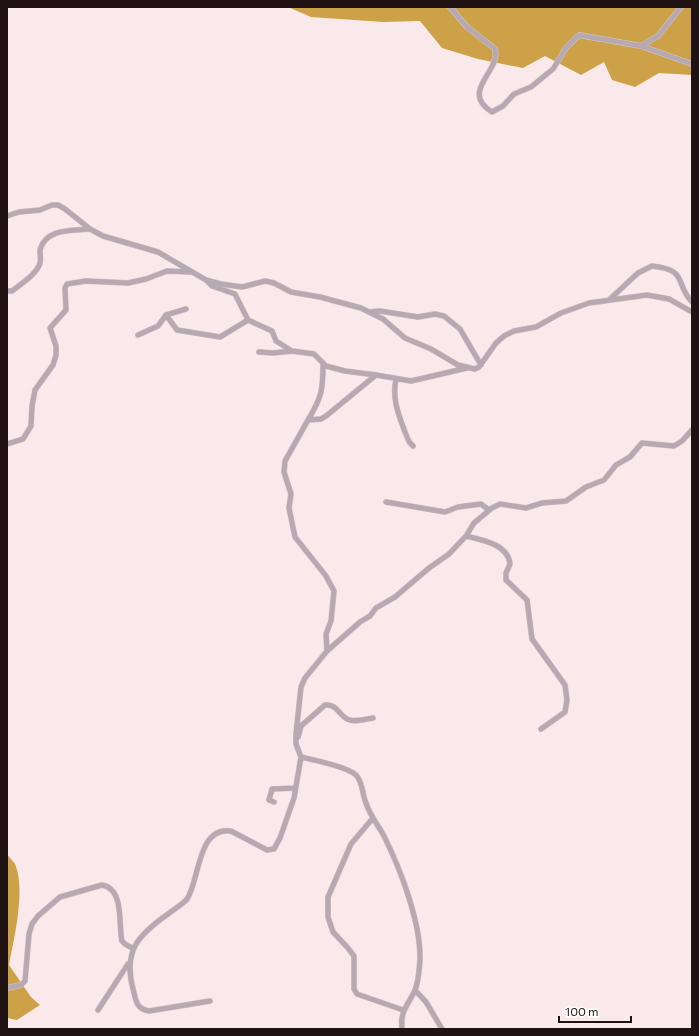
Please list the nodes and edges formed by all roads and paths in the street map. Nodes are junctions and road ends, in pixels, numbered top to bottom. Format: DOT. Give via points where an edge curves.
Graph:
graph roads {
  1 [pos="450,7"];
  2 [pos="681,7"];
  3 [pos="641,46"];
  4 [pos="692,64"];
  5 [pos="7,216"];
  6 [pos="90,229"];
  7 [pos="191,272"];
  8 [pos="206,280"];
  9 [pos="7,291"];
  10 [pos="610,300"];
  11 [pos="692,302"];
  12 [pos="186,309"];
  13 [pos="369,312"];
  14 [pos="692,312"];
  15 [pos="166,315"];
  16 [pos="248,320"];
  17 [pos="138,335"];
  18 [pos="292,351"];
  19 [pos="259,352"];
  20 [pos="323,363"];
  21 [pos="481,365"];
  22 [pos="468,368"];
  23 [pos="376,375"];
  24 [pos="396,378"];
  25 [pos="308,420"];
  26 [pos="692,430"];
  27 [pos="7,444"];
  28 [pos="413,446"];
  29 [pos="386,502"];
  30 [pos="490,510"];
  31 [pos="466,536"];
  32 [pos="327,651"];
  33 [pos="373,718"];
  34 [pos="541,729"];
  35 [pos="296,744"];
  36 [pos="301,757"];
  37 [pos="295,788"];
  38 [pos="274,802"];
  39 [pos="373,818"];
  40 [pos="132,948"];
  41 [pos="129,963"];
  42 [pos="7,988"];
  43 [pos="415,990"];
  44 [pos="210,1001"];
  45 [pos="98,1010"];
  46 [pos="403,1010"];
  47 [pos="402,1029"];
  48 [pos="442,1029"];
  1 -- 3 [label="street" via="467,26 495,49 494,64 479,90 481,101 492,112 503,106 514,94 531,87 553,69 566,48 579,35"];
  2 -- 3 [label="street" via="658,36"];
  3 -- 4 [label="street"];
  5 -- 6 [label="street" via="58,205"];
  6 -- 7 [label="street" via="112,240 158,252"];
  6 -- 9 [label="street" via="53,233 45,240 40,251 40,263 36,271 12,292"];
  7 -- 8 [label="street"];
  7 -- 27 [label="street" via="167,271 128,282 86,280 68,284 65,288 66,310 50,328 56,346 55,360 35,390 31,426 23,439"];
  8 -- 13 [label="street" via="242,287 265,281 291,292 320,297"];
  8 -- 16 [label="street" via="212,286 234,294"];
  10 -- 11 [label="street" via="638,273 652,266 671,270 679,276 683,291"];
  10 -- 14 [label="street" via="648,295 669,299"];
  10 -- 21 [label="street" via="589,303 536,327 514,331 496,343"];
  12 -- 15 [label="street"];
  13 -- 21 [label="street" via="380,311 418,317 435,314 444,316 460,329"];
  13 -- 22 [label="street" via="383,319 405,338"];
  15 -- 16 [label="street" via="177,330 220,337"];
  15 -- 17 [label="street" via="158,326"];
  16 -- 18 [label="street" via="270,329 276,342"];
  18 -- 19 [label="street"];
  18 -- 20 [label="street" via="314,354"];
  20 -- 23 [label="street" via="350,372"];
  20 -- 25 [label="street" via="323,389"];
  21 -- 22 [label="street" via="477,369"];
  22 -- 24 [label="street" via="417,381"];
  23 -- 24 [label="street"];
  23 -- 25 [label="street" via="326,416"];
  24 -- 28 [label="street" via="396,410 407,440"];
  25 -- 32 [label="street" via="285,461 284,472 290,494 288,508 294,537 326,576 334,591 331,621 326,634"];
  26 -- 30 [label="street" via="674,446 642,443 630,457 616,465 604,480 586,486 566,501 542,503 526,508 500,504"];
  29 -- 30 [label="street" via="446,512 458,507 481,504"];
  30 -- 31 [label="street" via="474,523"];
  31 -- 32 [label="street" via="449,554 376,608 370,616"];
  31 -- 34 [label="street" via="492,543 508,557 510,564 506,580 527,600 532,639 565,685 565,712"];
  32 -- 35 [label="street" via="305,678 301,687"];
  33 -- 35 [label="street" via="347,719 335,708 325,705 301,726"];
  35 -- 36 [label="street"];
  36 -- 37 [label="street"];
  36 -- 39 [label="street" via="355,774"];
  37 -- 38 [label="street" via="272,790 269,800"];
  37 -- 40 [label="street" via="294,798 274,849 267,850 231,831 216,834 209,839 204,848 187,899 143,934"];
  39 -- 43 [label="street" via="398,867 412,909 420,958"];
  39 -- 46 [label="street" via="351,844 332,885 328,897 328,917 335,936 354,956 356,994"];
  40 -- 41 [label="street"];
  40 -- 42 [label="street" via="122,941 119,905 109,887 102,885 60,897 32,924 26,952 25,981 21,985"];
  41 -- 44 [label="street" via="129,974 137,1006 142,1010"];
  41 -- 45 [label="street"];
  43 -- 46 [label="street"];
  43 -- 48 [label="street" via="426,1002"];
  46 -- 47 [label="street"];
}
